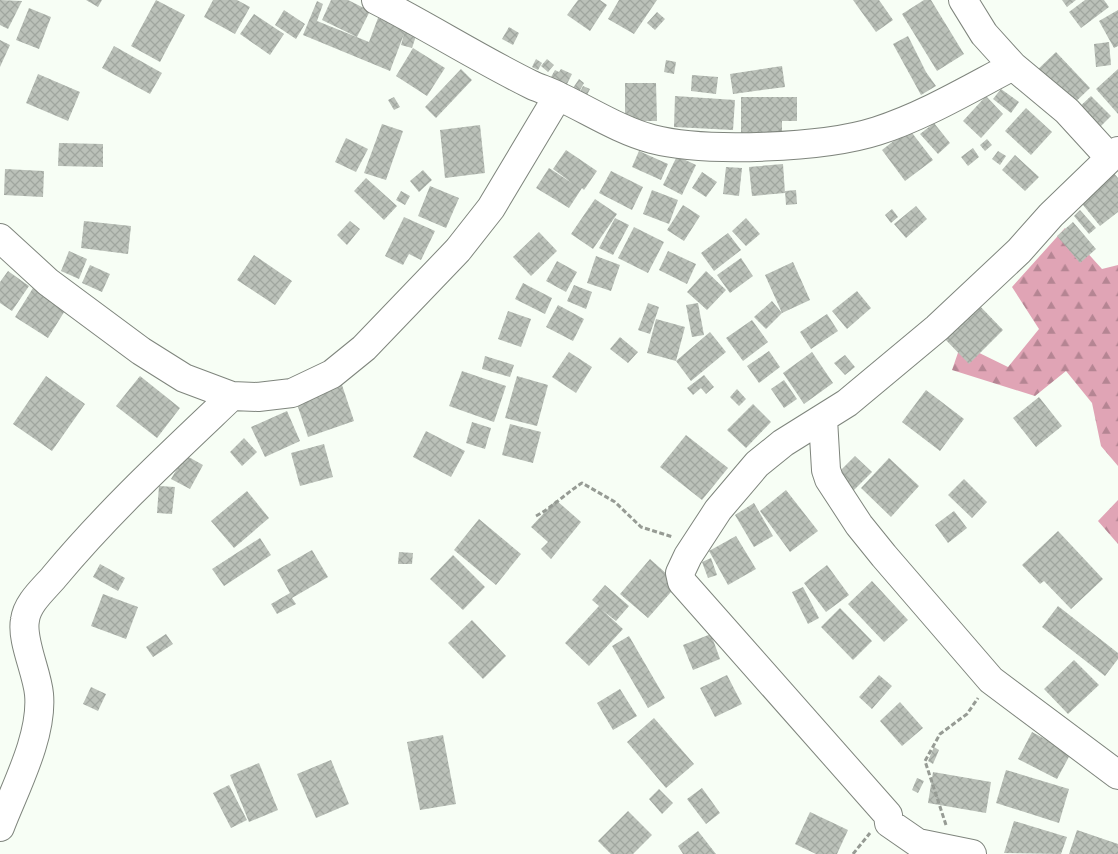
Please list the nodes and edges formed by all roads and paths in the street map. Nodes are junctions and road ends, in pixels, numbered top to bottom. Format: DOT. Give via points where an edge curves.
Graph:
graph roads {
  1 [pos="376,0"];
  2 [pos="963,0"];
  3 [pos="1013,66"];
  4 [pos="558,96"];
  5 [pos="1114,154"];
  6 [pos="0,238"];
  7 [pos="232,396"];
  8 [pos="823,419"];
  9 [pos="536,516"];
  10 [pos="698,543"];
  11 [pos="991,680"];
  12 [pos="1118,775"];
  13 [pos="0,827"];
  14 [pos="950,831"];
  15 [pos="972,854"];
  1 -- 4 [label="street" via="508,73"];
  2 -- 3 [label="street" via="984,34"];
  3 -- 4 [label="street" via="923,112 877,131 838,140 802,143 718,146 651,139"];
  3 -- 5 [label="street"];
  4 -- 7 [label="street" via="490,208 458,250 364,348 332,374 292,392 258,397"];
  5 -- 8 [label="street" via="1019,251 937,328 848,403"];
  6 -- 7 [label="street" via="48,282 141,351 184,378"];
  7 -- 13 [label="street" via="134,488 28,608 24,621 39,695 37,725"];
  8 -- 10 [label="street" via="783,443 757,464 718,510"];
  8 -- 11 [label="street" via="829,479 859,525"];
  9 -- 10 [label="path" via="582,483 615,502 641,527"];
  10 -- 15 [label="street" via="683,564 682,582 888,816 889,823 918,843"];
  11 -- 12 [label="street"];
  11 -- 14 [label="path" via="966,714 940,734 925,761"];
}
